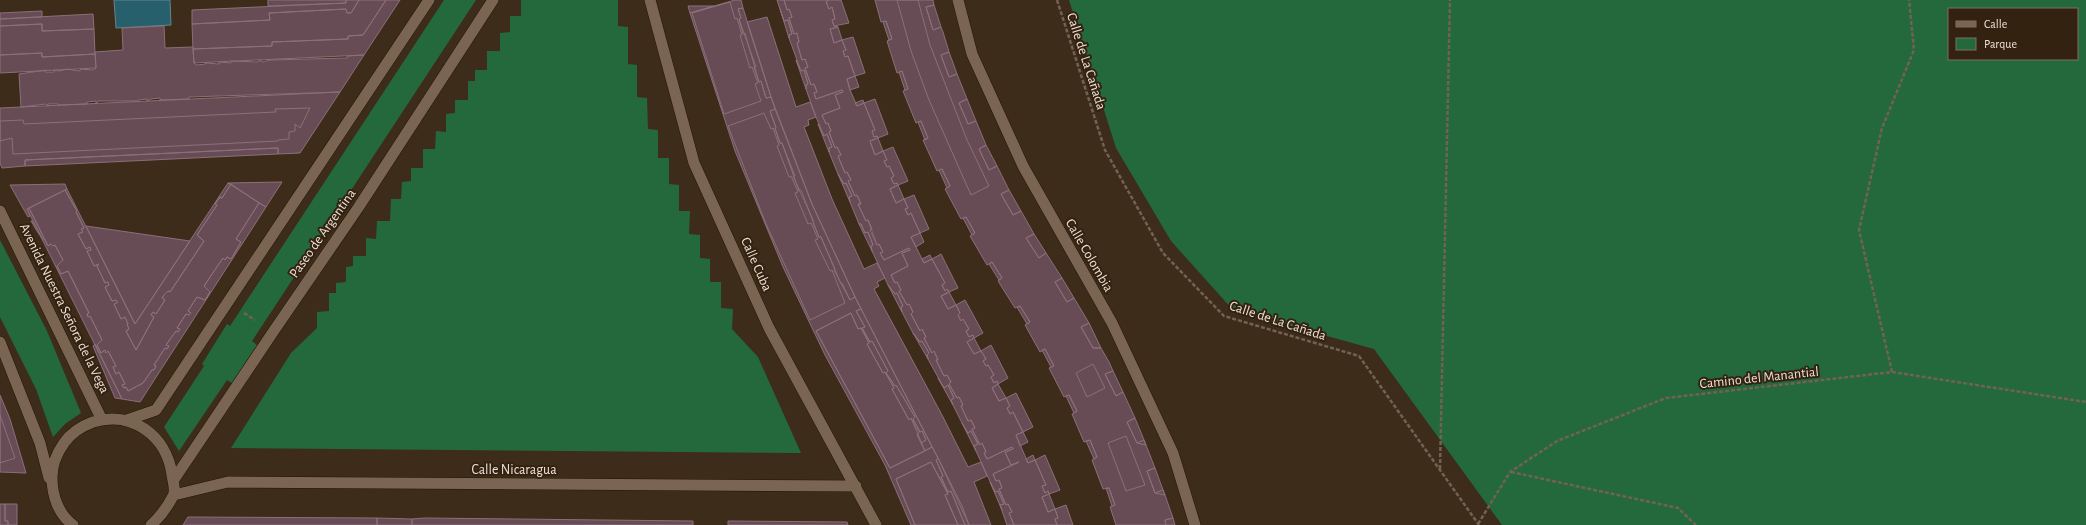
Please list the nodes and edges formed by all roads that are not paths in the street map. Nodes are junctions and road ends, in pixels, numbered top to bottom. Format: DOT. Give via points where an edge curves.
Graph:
graph roads {
  1 [pos="429,0"];
  2 [pos="493,0"];
  3 [pos="650,0"];
  4 [pos="958,0"];
  5 [pos="0,210"];
  6 [pos="1,345"];
  7 [pos="102,420"];
  8 [pos="127,420"];
  9 [pos="173,481"];
  10 [pos="856,486"];
  11 [pos="52,490"];
  12 [pos="174,495"];
  13 [pos="70,524"];
  14 [pos="151,525"];
  15 [pos="876,525"];
  16 [pos="1195,525"];
  1 -- 8 [label="street" via="156,410"];
  2 -- 9 [label="street, Paseo de Argentina" via="358,208"];
  3 -- 10 [label="street, Calle Cuba" via="694,163 769,328"];
  4 -- 16 [label="street, Calle Colombia" via="972,54 1023,166 1112,323 1173,453"];
  5 -- 7 [label="street, Avenida Nuestra Señora de la Vega"];
  6 -- 11 [label="street" via="40,443"];
  7 -- 8 [label="street"];
  7 -- 11 [label="street" via="84,425 69,437 58,452 52,471"];
  8 -- 9 [label="street" via="145,428 160,443 170,461"];
  9 -- 12 [label="street"];
  10 -- 12 [label="street, Calle Nicaragua" via="228,482"];
  10 -- 15 [label="street, Calle Cuba"];
  11 -- 13 [label="street" via="58,507"];
  12 -- 14 [label="street"];
}
